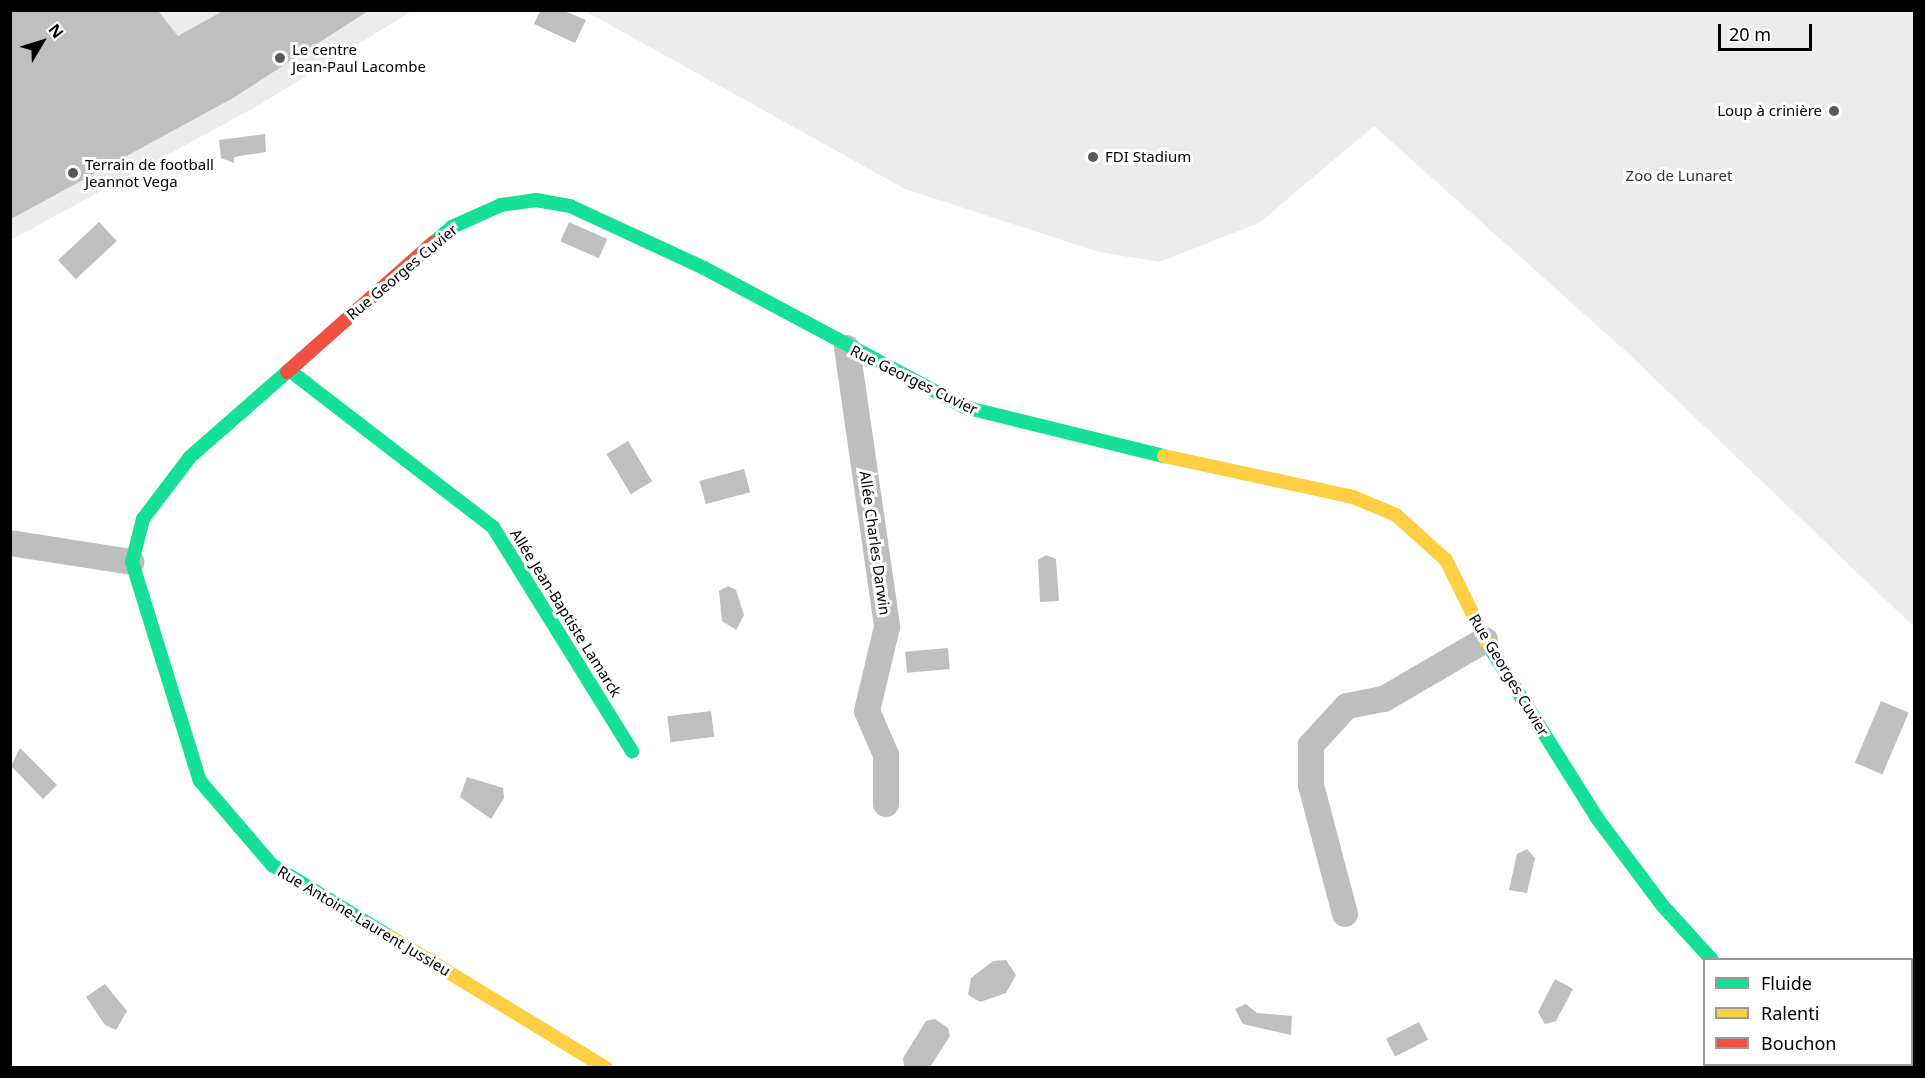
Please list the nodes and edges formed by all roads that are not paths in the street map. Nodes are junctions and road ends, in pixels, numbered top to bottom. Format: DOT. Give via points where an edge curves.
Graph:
graph roads {
  1 [pos="847,348"];
  2 [pos="289,370"];
  3 [pos="10,543"];
  4 [pos="132,562"];
  5 [pos="1485,640"];
  6 [pos="632,751"];
  7 [pos="886,804"];
  8 [pos="1344,914"];
  9 [pos="1710,958"];
  10 [pos="606,1068"];
  1 -- 2 [label="street, Rue Georges Cuvier" via="704,268 570,206 536,200 501,205 452,227"];
  1 -- 5 [label="street, Rue Georges Cuvier" via="964,407 1024,426 1353,497 1396,515 1446,560"];
  1 -- 7 [label="street, Allée Charles Darwin" via="887,627 867,711 886,755"];
  2 -- 4 [label="street, Rue Georges Cuvier" via="164,484 143,519"];
  2 -- 6 [label="street, Allée Jean-Baptiste Lamarck" via="493,527"];
  3 -- 4 [label="street"];
  4 -- 10 [label="street, Rue Antoine-Laurent Jussieu" via="200,781 272,865"];
  5 -- 8 [label="street" via="1384,699 1347,706 1311,746 1311,785"];
  5 -- 9 [label="street, Rue Georges Cuvier" via="1597,818 1662,905"];
}
